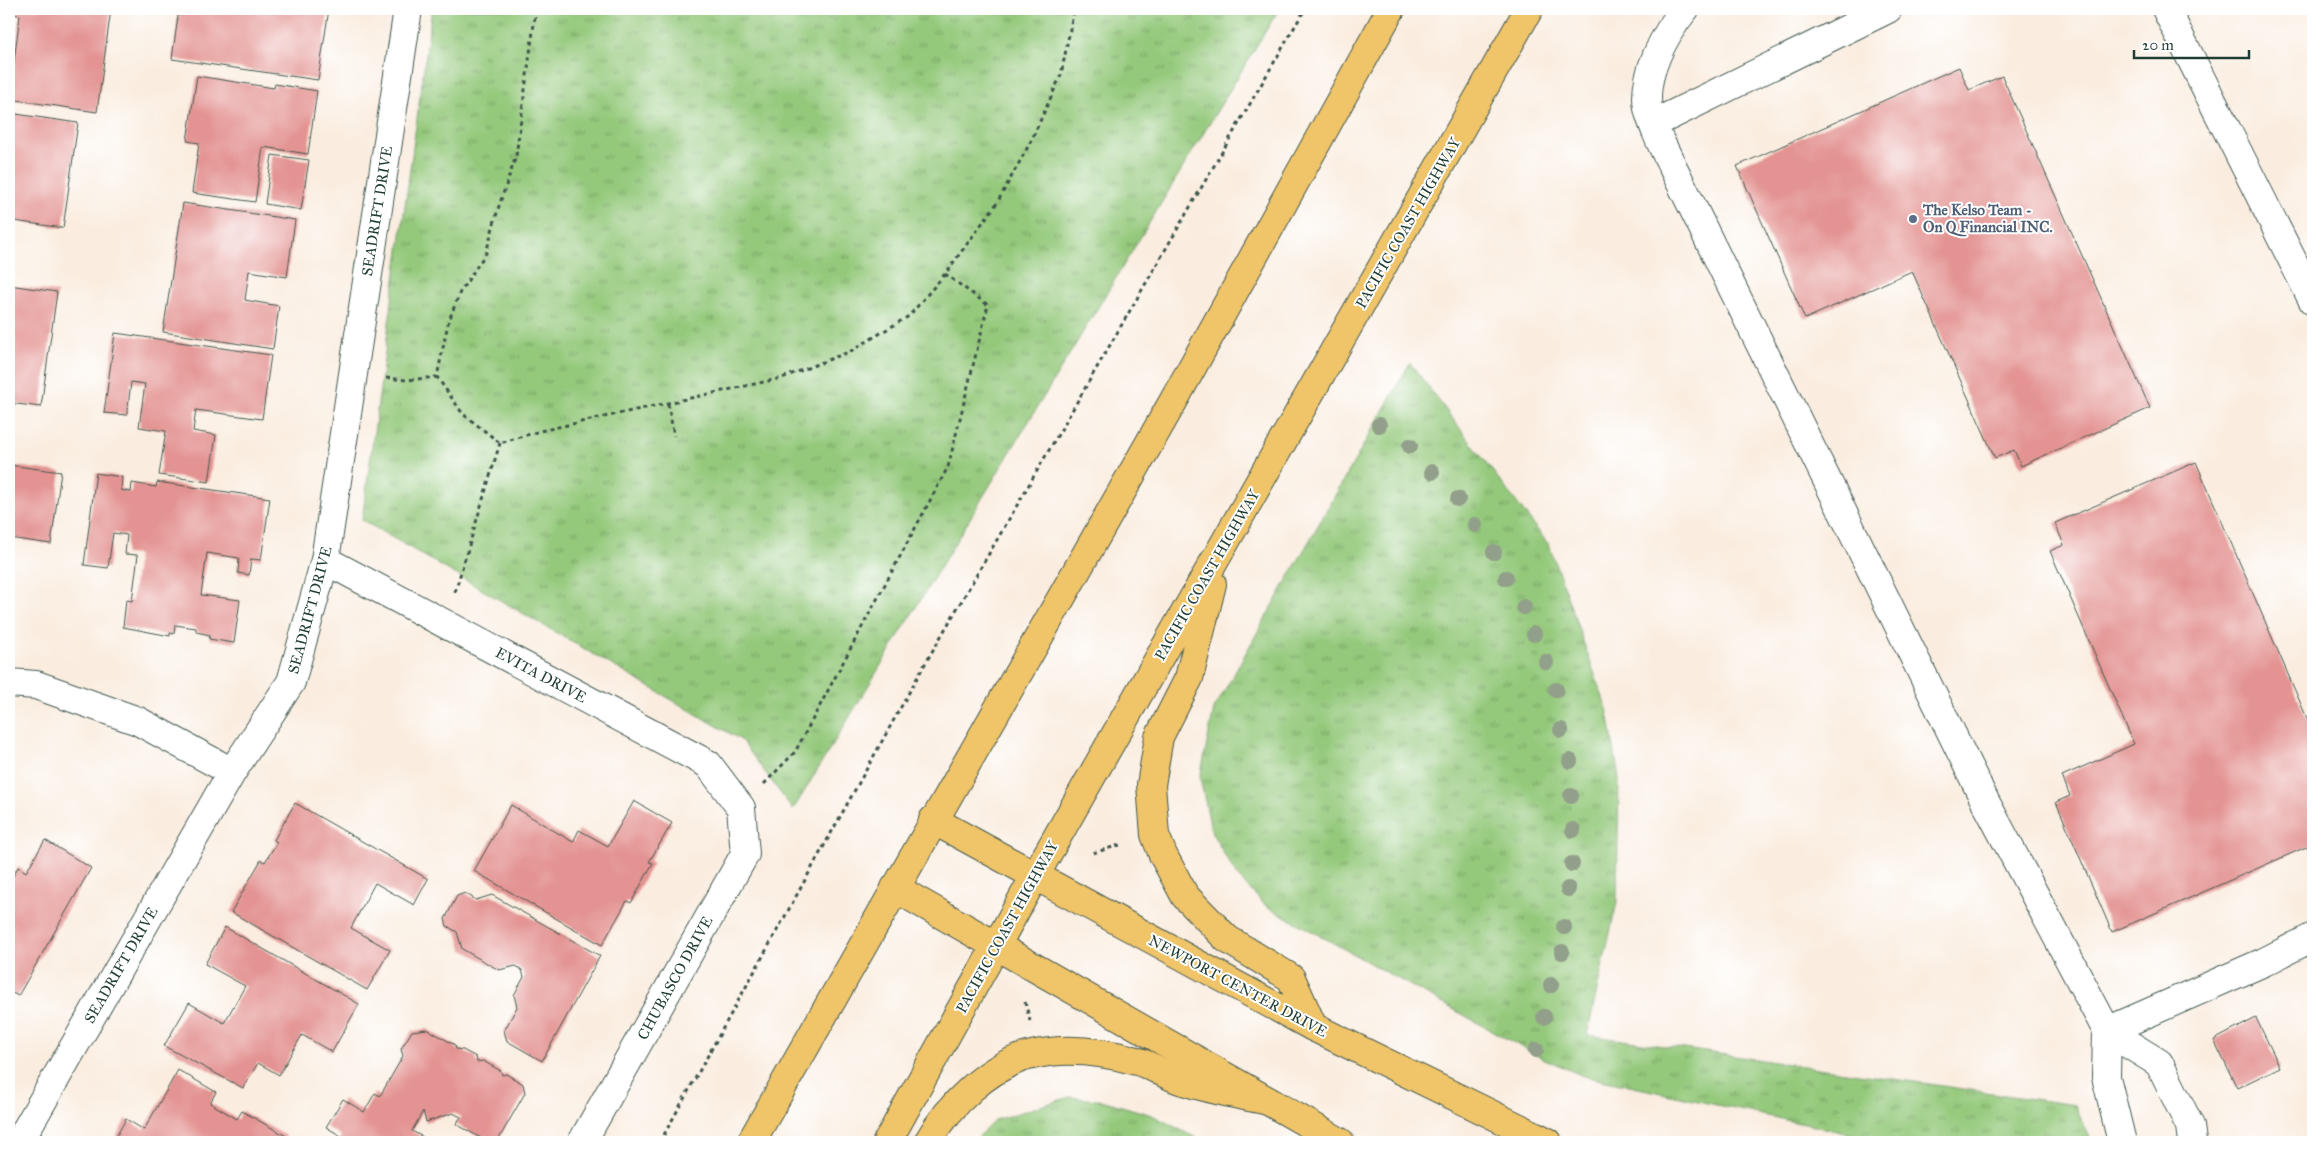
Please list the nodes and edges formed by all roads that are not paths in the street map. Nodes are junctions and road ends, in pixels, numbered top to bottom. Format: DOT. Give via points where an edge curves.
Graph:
graph roads {
  1 [pos="408,9"];
  2 [pos="1391,9"];
  3 [pos="1529,9"];
  4 [pos="1685,9"];
  5 [pos="1888,9"];
  6 [pos="2166,9"];
  7 [pos="1653,124"];
  8 [pos="2313,301"];
  9 [pos="1219,553"];
  10 [pos="325,560"];
  11 [pos="9,683"];
  12 [pos="232,772"];
  13 [pos="741,808"];
  14 [pos="933,820"];
  15 [pos="1036,874"];
  16 [pos="895,888"];
  17 [pos="2313,937"];
  18 [pos="996,944"];
  19 [pos="1313,1027"];
  20 [pos="2106,1031"];
  21 [pos="1268,1102"];
  22 [pos="19,1142"];
  23 [pos="582,1142"];
  24 [pos="750,1142"];
  25 [pos="887,1142"];
  26 [pos="928,1142"];
  27 [pos="1340,1142"];
  28 [pos="1548,1142"];
  29 [pos="2122,1142"];
  30 [pos="2192,1142"];
  1 -- 10 [label="street, SEADRIFT DRIVE"];
  2 -- 14 [label="main road" via="1174,400"];
  3 -- 9 [label="main road, PACIFIC COAST HIGHWAY"];
  4 -- 7 [label="street" via="1674,22 1651,69 1648,107"];
  5 -- 7 [label="street"];
  6 -- 8 [label="street"];
  7 -- 20 [label="street" via="1980,792"];
  9 -- 15 [label="main road, PACIFIC COAST HIGHWAY"];
  9 -- 19 [label="main road" via="1189,678 1159,737 1151,785 1155,835 1185,896 1227,939 1291,978"];
  10 -- 12 [label="street, SEADRIFT DRIVE" via="291,682"];
  10 -- 13 [label="street, EVITA DRIVE" via="708,764"];
  11 -- 12 [label="street" via="36,685 138,721"];
  12 -- 22 [label="street, SEADRIFT DRIVE"];
  13 -- 23 [label="street, CHUBASCO DRIVE" via="745,854"];
  14 -- 15 [label="main road, NEWPORT CENTER DRIVE"];
  14 -- 16 [label="main road"];
  15 -- 18 [label="main road, PACIFIC COAST HIGHWAY"];
  15 -- 19 [label="main road, NEWPORT CENTER DRIVE" via="1085,904"];
  16 -- 18 [label="main road"];
  16 -- 24 [label="main road"];
  17 -- 20 [label="street" via="2264,962"];
  18 -- 21 [label="main road"];
  18 -- 25 [label="main road, PACIFIC COAST HIGHWAY"];
  19 -- 28 [label="main road, NEWPORT CENTER DRIVE"];
  20 -- 29 [label="street" via="2106,1077"];
  20 -- 30 [label="street" via="2159,1063 2190,1126"];
  21 -- 26 [label="main road" via="1183,1081 1139,1062 1088,1051 1033,1054 976,1083 940,1121"];
  21 -- 27 [label="main road"];
}
